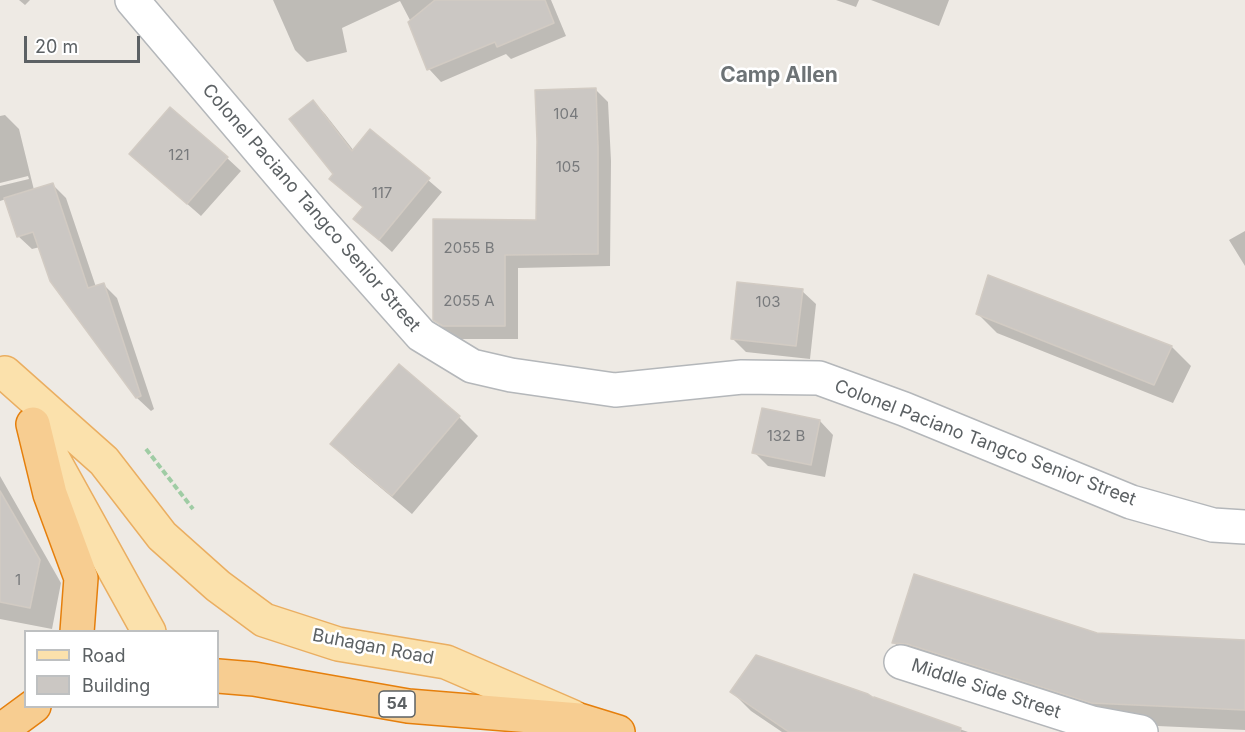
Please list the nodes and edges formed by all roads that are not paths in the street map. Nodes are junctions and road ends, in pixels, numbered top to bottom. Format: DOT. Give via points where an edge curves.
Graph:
graph roads {
  1 [pos="132,0"];
  2 [pos="3,367"];
  3 [pos="33,424"];
  4 [pos="1245,527"];
  5 [pos="77,630"];
  6 [pos="148,630"];
  7 [pos="901,662"];
  8 [pos="219,676"];
  9 [pos="579,720"];
  10 [pos="618,732"];
  11 [pos="1141,732"];
  1 -- 4 [label="street, Colonel Paciano Tangco Senior Street" via="421,335 472,366 615,390 742,377 819,378 1131,501 1213,525"];
  2 -- 3 [label="main road, Buhagan Road"];
  2 -- 9 [label="main road, Buhagan Road" via="104,461 162,536 264,620 338,644 446,662"];
  3 -- 5 [label="highway" via="50,494 81,578"];
  3 -- 6 [label="main road, Buhagan Road"];
  7 -- 11 [label="street, Middle Side Street" via="1092,723"];
  8 -- 9 [label="highway, 54" via="408,706"];
  9 -- 10 [label="highway, 54"];
}
